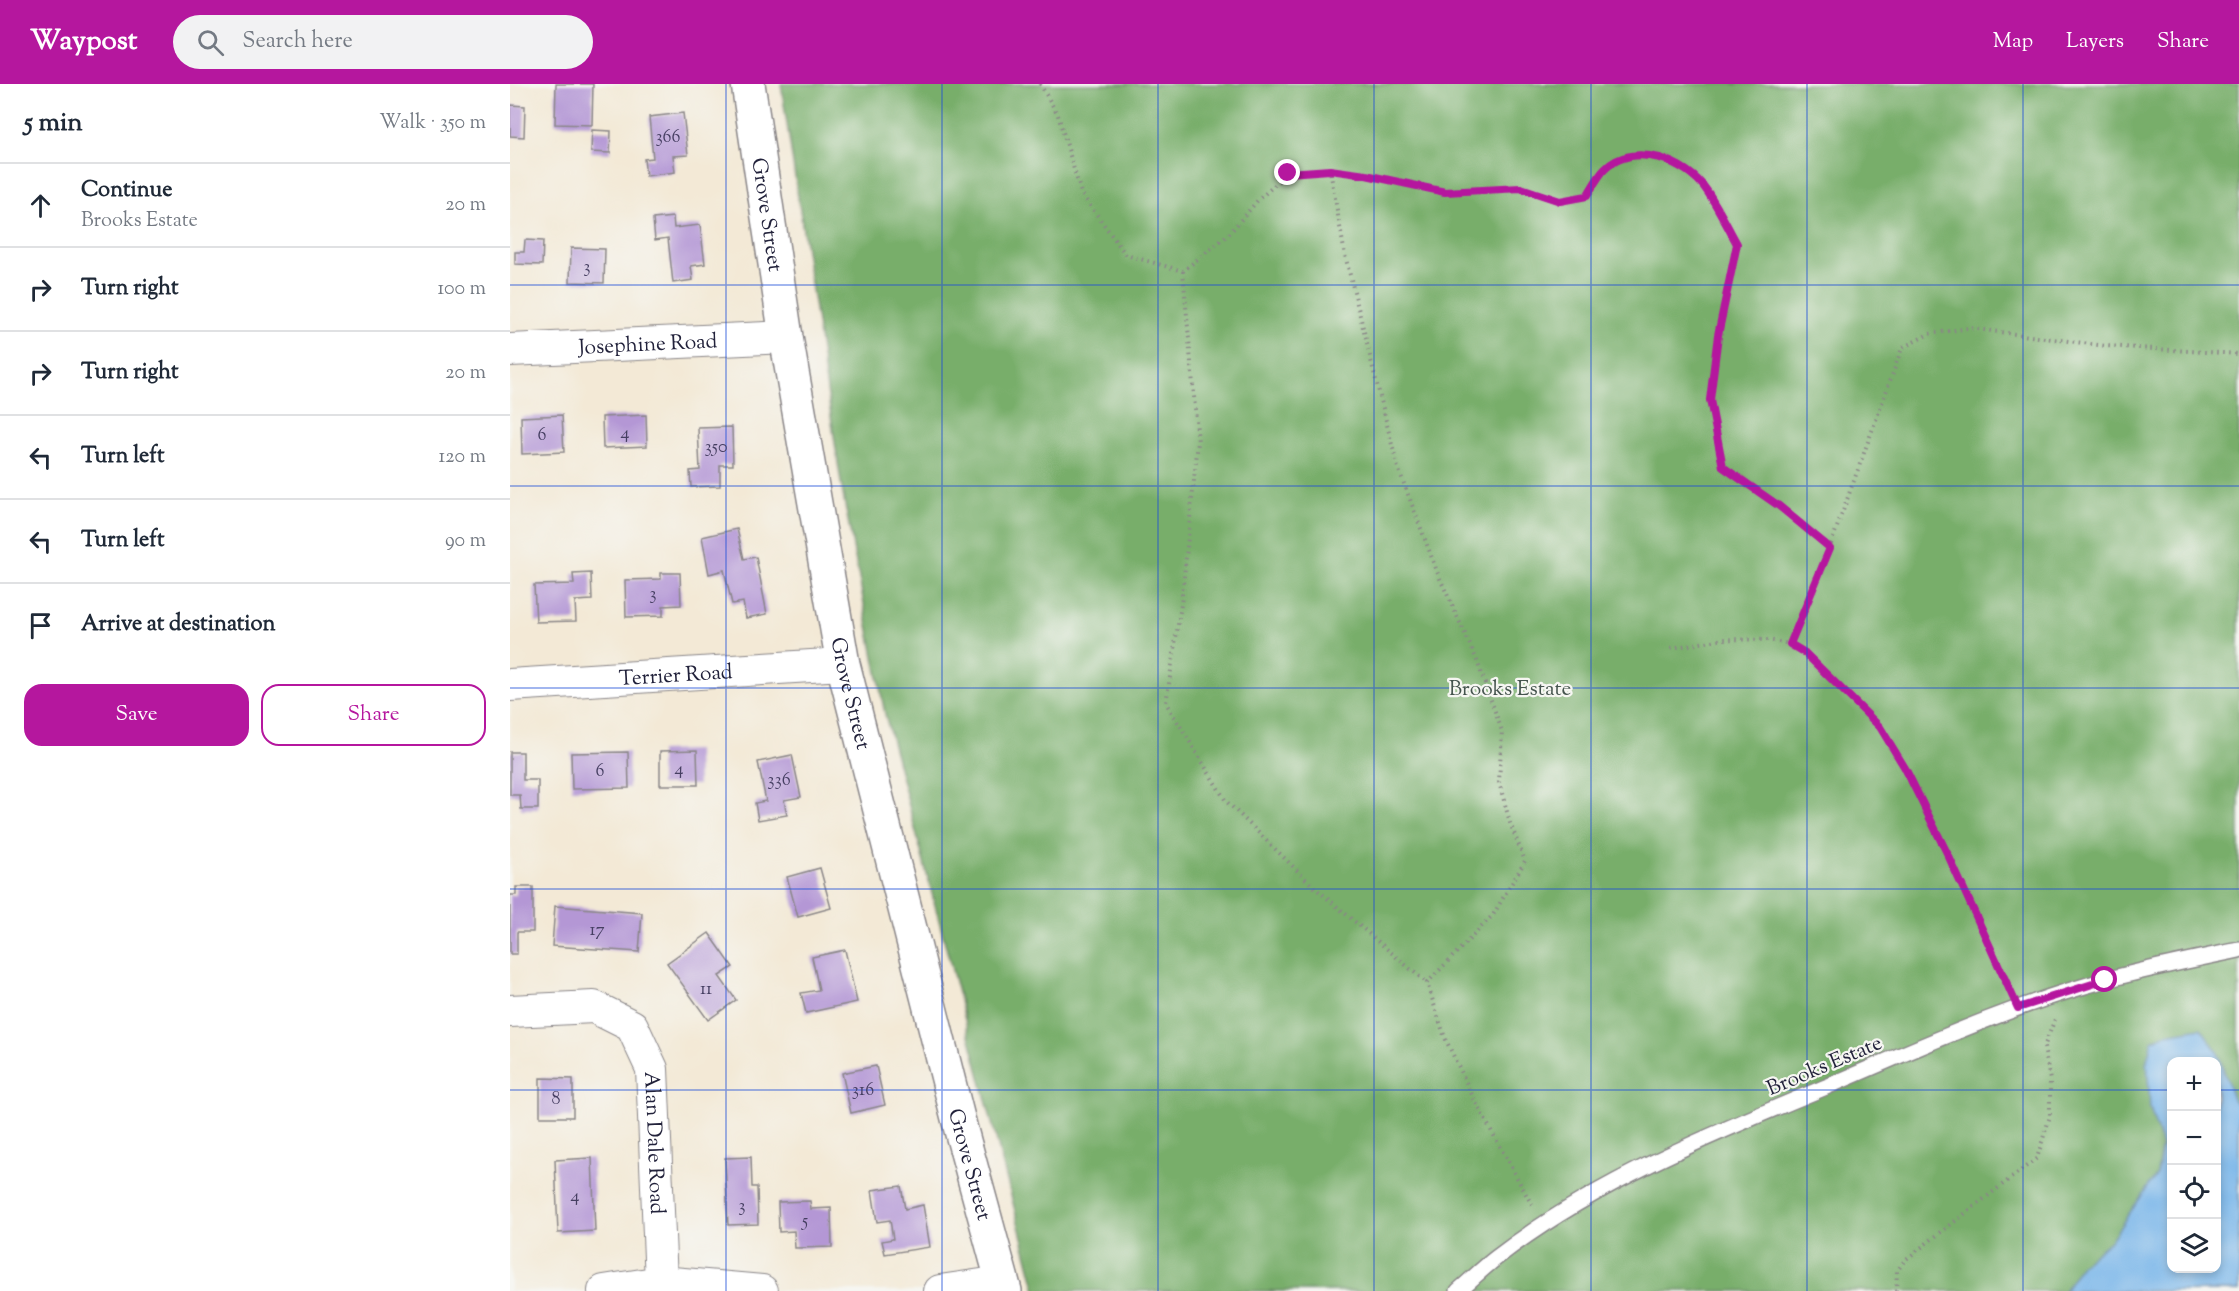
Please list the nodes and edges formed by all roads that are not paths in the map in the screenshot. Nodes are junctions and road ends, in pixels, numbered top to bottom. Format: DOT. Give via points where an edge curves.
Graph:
graph roads {
  1 [pos="748,84"];
  2 [pos="786,337"];
  3 [pos="510,350"];
  4 [pos="843,664"];
  5 [pos="510,685"];
  6 [pos="2239,950"];
  7 [pos="510,1011"];
  8 [pos="661,1282"];
  9 [pos="1003,1286"];
  10 [pos="604,1291"];
  11 [pos="762,1291"];
  12 [pos="940,1291"];
  13 [pos="1458,1291"];
  1 -- 2 [label="street, Grove Street"];
  2 -- 3 [label="street, Josephine Road"];
  2 -- 4 [label="street, Grove Street"];
  4 -- 5 [label="street, Terrier Road"];
  4 -- 9 [label="street, Grove Street"];
  6 -- 13 [label="lane, Brooks Estate" via="2105,980 2018,1008 1768,1111 1650,1164 1544,1225 1496,1258"];
  7 -- 8 [label="street, Alan Dale Road" via="594,1007 632,1026 652,1069"];
  8 -- 10 [label="street"];
  8 -- 11 [label="street"];
  9 -- 12 [label="street"];
}
